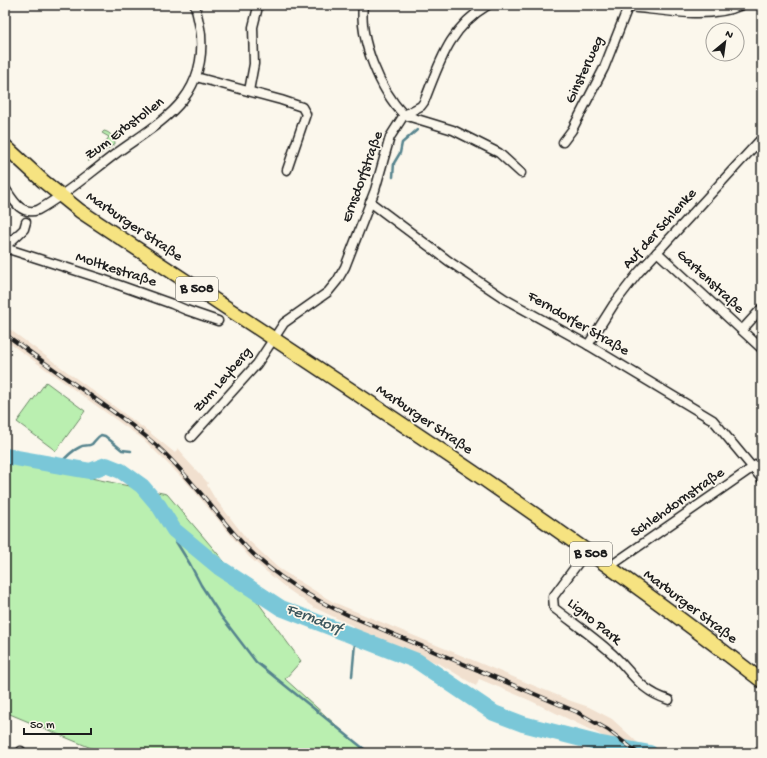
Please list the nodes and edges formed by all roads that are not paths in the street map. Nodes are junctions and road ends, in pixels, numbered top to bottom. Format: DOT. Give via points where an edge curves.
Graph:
graph roads {
  1 [pos="195,5"];
  2 [pos="362,5"];
  3 [pos="488,5"];
  4 [pos="618,5"];
  5 [pos="742,5"];
  6 [pos="628,7"];
  7 [pos="257,11"];
  8 [pos="196,77"];
  9 [pos="249,91"];
  10 [pos="404,115"];
  11 [pos="762,138"];
  12 [pos="563,142"];
  13 [pos="5,146"];
  14 [pos="287,170"];
  15 [pos="521,173"];
  16 [pos="5,188"];
  17 [pos="60,196"];
  18 [pos="370,202"];
  19 [pos="26,222"];
  20 [pos="5,248"];
  21 [pos="658,252"];
  22 [pos="762,308"];
  23 [pos="218,321"];
  24 [pos="742,330"];
  25 [pos="273,338"];
  26 [pos="588,345"];
  27 [pos="762,349"];
  28 [pos="191,437"];
  29 [pos="762,461"];
  30 [pos="754,467"];
  31 [pos="762,479"];
  32 [pos="587,551"];
  33 [pos="609,567"];
  34 [pos="762,681"];
  35 [pos="669,700"];
  1 -- 8 [label="street, Zum Erbstollen" via="201,34"];
  2 -- 10 [label="street" via="364,35 370,56 397,108"];
  3 -- 10 [label="street" via="475,13 445,50 422,106"];
  4 -- 6 [label="street"];
  5 -- 6 [label="street" via="721,12 694,13"];
  6 -- 12 [label="street, Ginsterweg" via="604,68 572,130"];
  7 -- 9 [label="street" via="253,27 254,64"];
  8 -- 9 [label="street"];
  8 -- 17 [label="street, Zum Erbstollen" via="178,106 163,121"];
  9 -- 14 [label="street" via="302,107 306,114"];
  10 -- 15 [label="street" via="453,130 498,153"];
  10 -- 18 [label="street, Ernsdorfstraße" via="390,137 379,180"];
  11 -- 21 [label="street, Auf der Schlenke"];
  13 -- 17 [label="main road, Marburger Straße / B 508"];
  16 -- 17 [label="street" via="18,206 29,211 38,210"];
  17 -- 25 [label="main road, Marburger Straße / B 508"];
  18 -- 25 [label="street, Ernsdorfstraße" via="337,281 328,292 284,324"];
  18 -- 26 [label="street, Ferndorfer Straße" via="450,262 505,299"];
  19 -- 20 [label="street, Moltkestraße" via="24,229"];
  20 -- 23 [label="street, Moltkestraße" via="102,279"];
  21 -- 24 [label="street, Gartenstraße"];
  21 -- 26 [label="street, Auf der Schlenke" via="614,304"];
  22 -- 24 [label="street"];
  24 -- 27 [label="street, Gartenstraße"];
  25 -- 28 [label="street, Zum Leyberg" via="257,364"];
  25 -- 32 [label="main road, Marburger Straße / B 508"];
  26 -- 30 [label="street, Ferndorfer Straße" via="713,420"];
  29 -- 30 [label="street, Schlehdornstraße"];
  30 -- 31 [label="street, Ferndorfer Straße"];
  30 -- 33 [label="street, Schlehdornstraße"];
  32 -- 33 [label="main road, Marburger Straße / B 508"];
  32 -- 35 [label="street, Ligno Park" via="553,596 554,608 609,650 635,680 657,696"];
  33 -- 34 [label="main road, Marburger Straße / B 508"];
}
